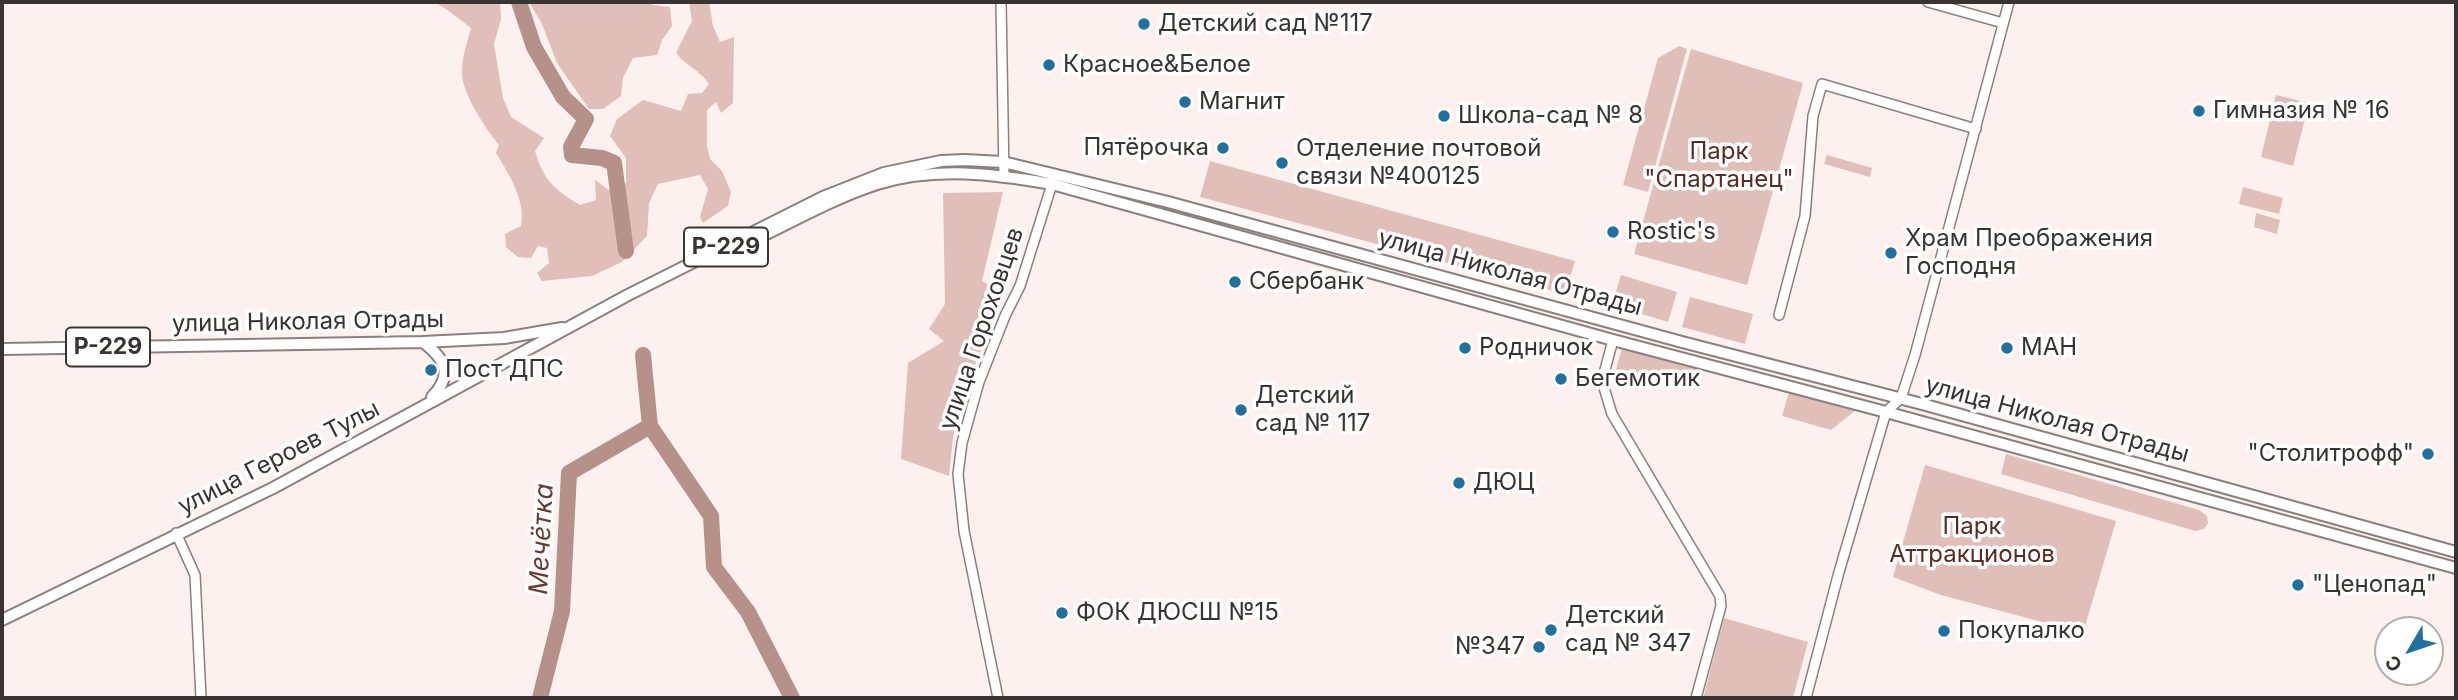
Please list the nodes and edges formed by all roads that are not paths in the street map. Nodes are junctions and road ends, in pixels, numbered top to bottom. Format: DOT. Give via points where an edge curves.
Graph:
graph roads {
  1 [pos="1001,2"];
  2 [pos="1928,2"];
  3 [pos="2009,2"];
  4 [pos="2003,23"];
  5 [pos="1976,129"];
  6 [pos="1003,162"];
  7 [pos="1004,176"];
  8 [pos="1052,184"];
  9 [pos="1779,315"];
  10 [pos="572,327"];
  11 [pos="1613,340"];
  12 [pos="423,342"];
  13 [pos="2,349"];
  14 [pos="1901,398"];
  15 [pos="428,402"];
  16 [pos="1886,412"];
  17 [pos="176,534"];
  18 [pos="2456,552"];
  19 [pos="2456,568"];
  20 [pos="2,620"];
  21 [pos="201,698"];
  22 [pos="998,698"];
  23 [pos="1696,698"];
  24 [pos="1806,698"];
  1 -- 6 [label="street"];
  2 -- 4 [label="street"];
  3 -- 4 [label="street"];
  4 -- 5 [label="street"];
  5 -- 9 [label="street" via="1822,84 1813,116 1805,216"];
  5 -- 14 [label="street"];
  6 -- 7 [label="street"];
  6 -- 10 [label="main road, улица Николая Отрады / Р-229" via="941,161 884,173 822,197"];
  6 -- 14 [label="main road, улица Николая Отрады"];
  7 -- 8 [label="main road, улица Николая Отрады"];
  7 -- 10 [label="main road, улица Николая Отрады / Р-229" via="916,175 877,184"];
  8 -- 11 [label="main road, улица Николая Отрады"];
  8 -- 22 [label="street, улица Гороховцев" via="1020,286 979,382 958,474 964,531"];
  10 -- 12 [label="main road, улица Николая Отрады / Р-229" via="504,338"];
  10 -- 15 [label="main road, улица Героев Тулы"];
  11 -- 16 [label="main road, улица Николая Отрады"];
  11 -- 23 [label="street" via="1602,381 1612,414 1720,596"];
  12 -- 13 [label="main road, улица Николая Отрады / Р-229"];
  12 -- 15 [label="main road" via="445,367 443,382"];
  14 -- 16 [label="street"];
  14 -- 18 [label="main road, улица Николая Отрады"];
  15 -- 17 [label="main road, улица Героев Тулы" via="357,444"];
  16 -- 19 [label="main road, улица Николая Отрады"];
  16 -- 24 [label="street"];
  17 -- 20 [label="main road, улица Героев Тулы"];
  17 -- 21 [label="street" via="195,575"];
}
